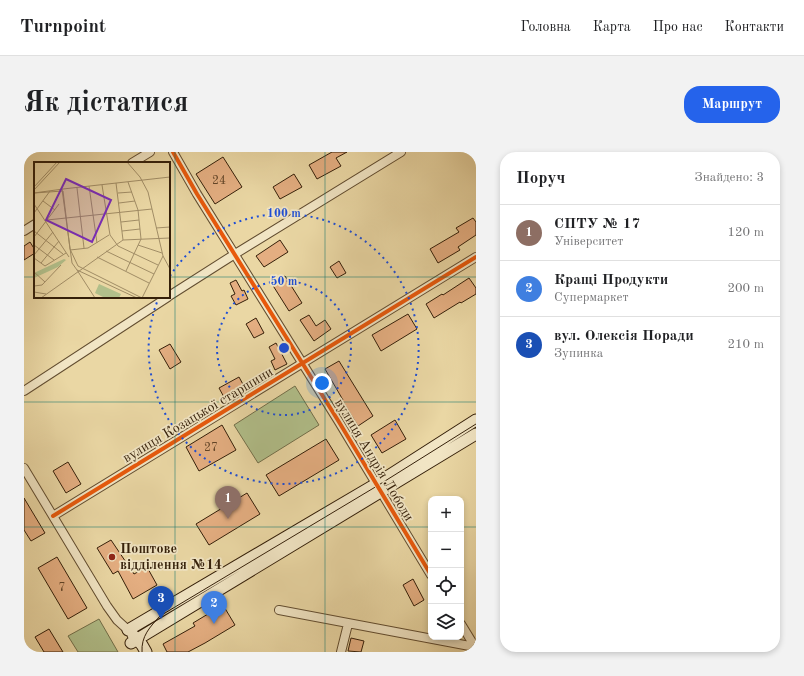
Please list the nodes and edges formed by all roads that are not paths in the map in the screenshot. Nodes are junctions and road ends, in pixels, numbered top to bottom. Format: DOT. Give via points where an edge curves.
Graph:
graph roads {
  1 [pos="150,152"];
  2 [pos="173,152"];
  3 [pos="401,152"];
  4 [pos="134,162"];
  5 [pos="34,225"];
  6 [pos="24,231"];
  7 [pos="235,254"];
  8 [pos="476,257"];
  9 [pos="170,296"];
  10 [pos="167,298"];
  11 [pos="302,364"];
  12 [pos="24,391"];
  13 [pos="476,420"];
  14 [pos="476,434"];
  15 [pos="24,468"];
  16 [pos="378,487"];
  17 [pos="54,516"];
  18 [pos="428,570"];
  19 [pos="279,610"];
  20 [pos="348,624"];
  21 [pos="464,629"];
  22 [pos="128,630"];
  23 [pos="134,645"];
  24 [pos="476,648"];
  25 [pos="146,652"];
  26 [pos="341,652"];
  1 -- 4 [label="street"];
  2 -- 7 [label="street, вулиця Андрія Лободи"];
  3 -- 7 [label="street"];
  5 -- 6 [label="street"];
  7 -- 9 [label="street"];
  7 -- 11 [label="street, вулиця Андрія Лободи"];
  8 -- 11 [label="street, вулиця Козацької старшини"];
  10 -- 12 [label="street"];
  11 -- 16 [label="street, вулиця Андрія Лободи"];
  11 -- 17 [label="street, вулиця Козацької старшини"];
  13 -- 16 [label="main road"];
  14 -- 16 [label="main road"];
  15 -- 17 [label="street"];
  16 -- 18 [label="street, вулиця Андрія Лободи"];
  16 -- 22 [label="main road"];
  16 -- 23 [label="main road"];
  17 -- 22 [label="street" via="107,606"];
  19 -- 20 [label="street"];
  20 -- 24 [label="street"];
  20 -- 26 [label="street"];
  21 -- 24 [label="street"];
  22 -- 23 [label="main road"];
  23 -- 25 [label="main road" via="142,645"];
}
